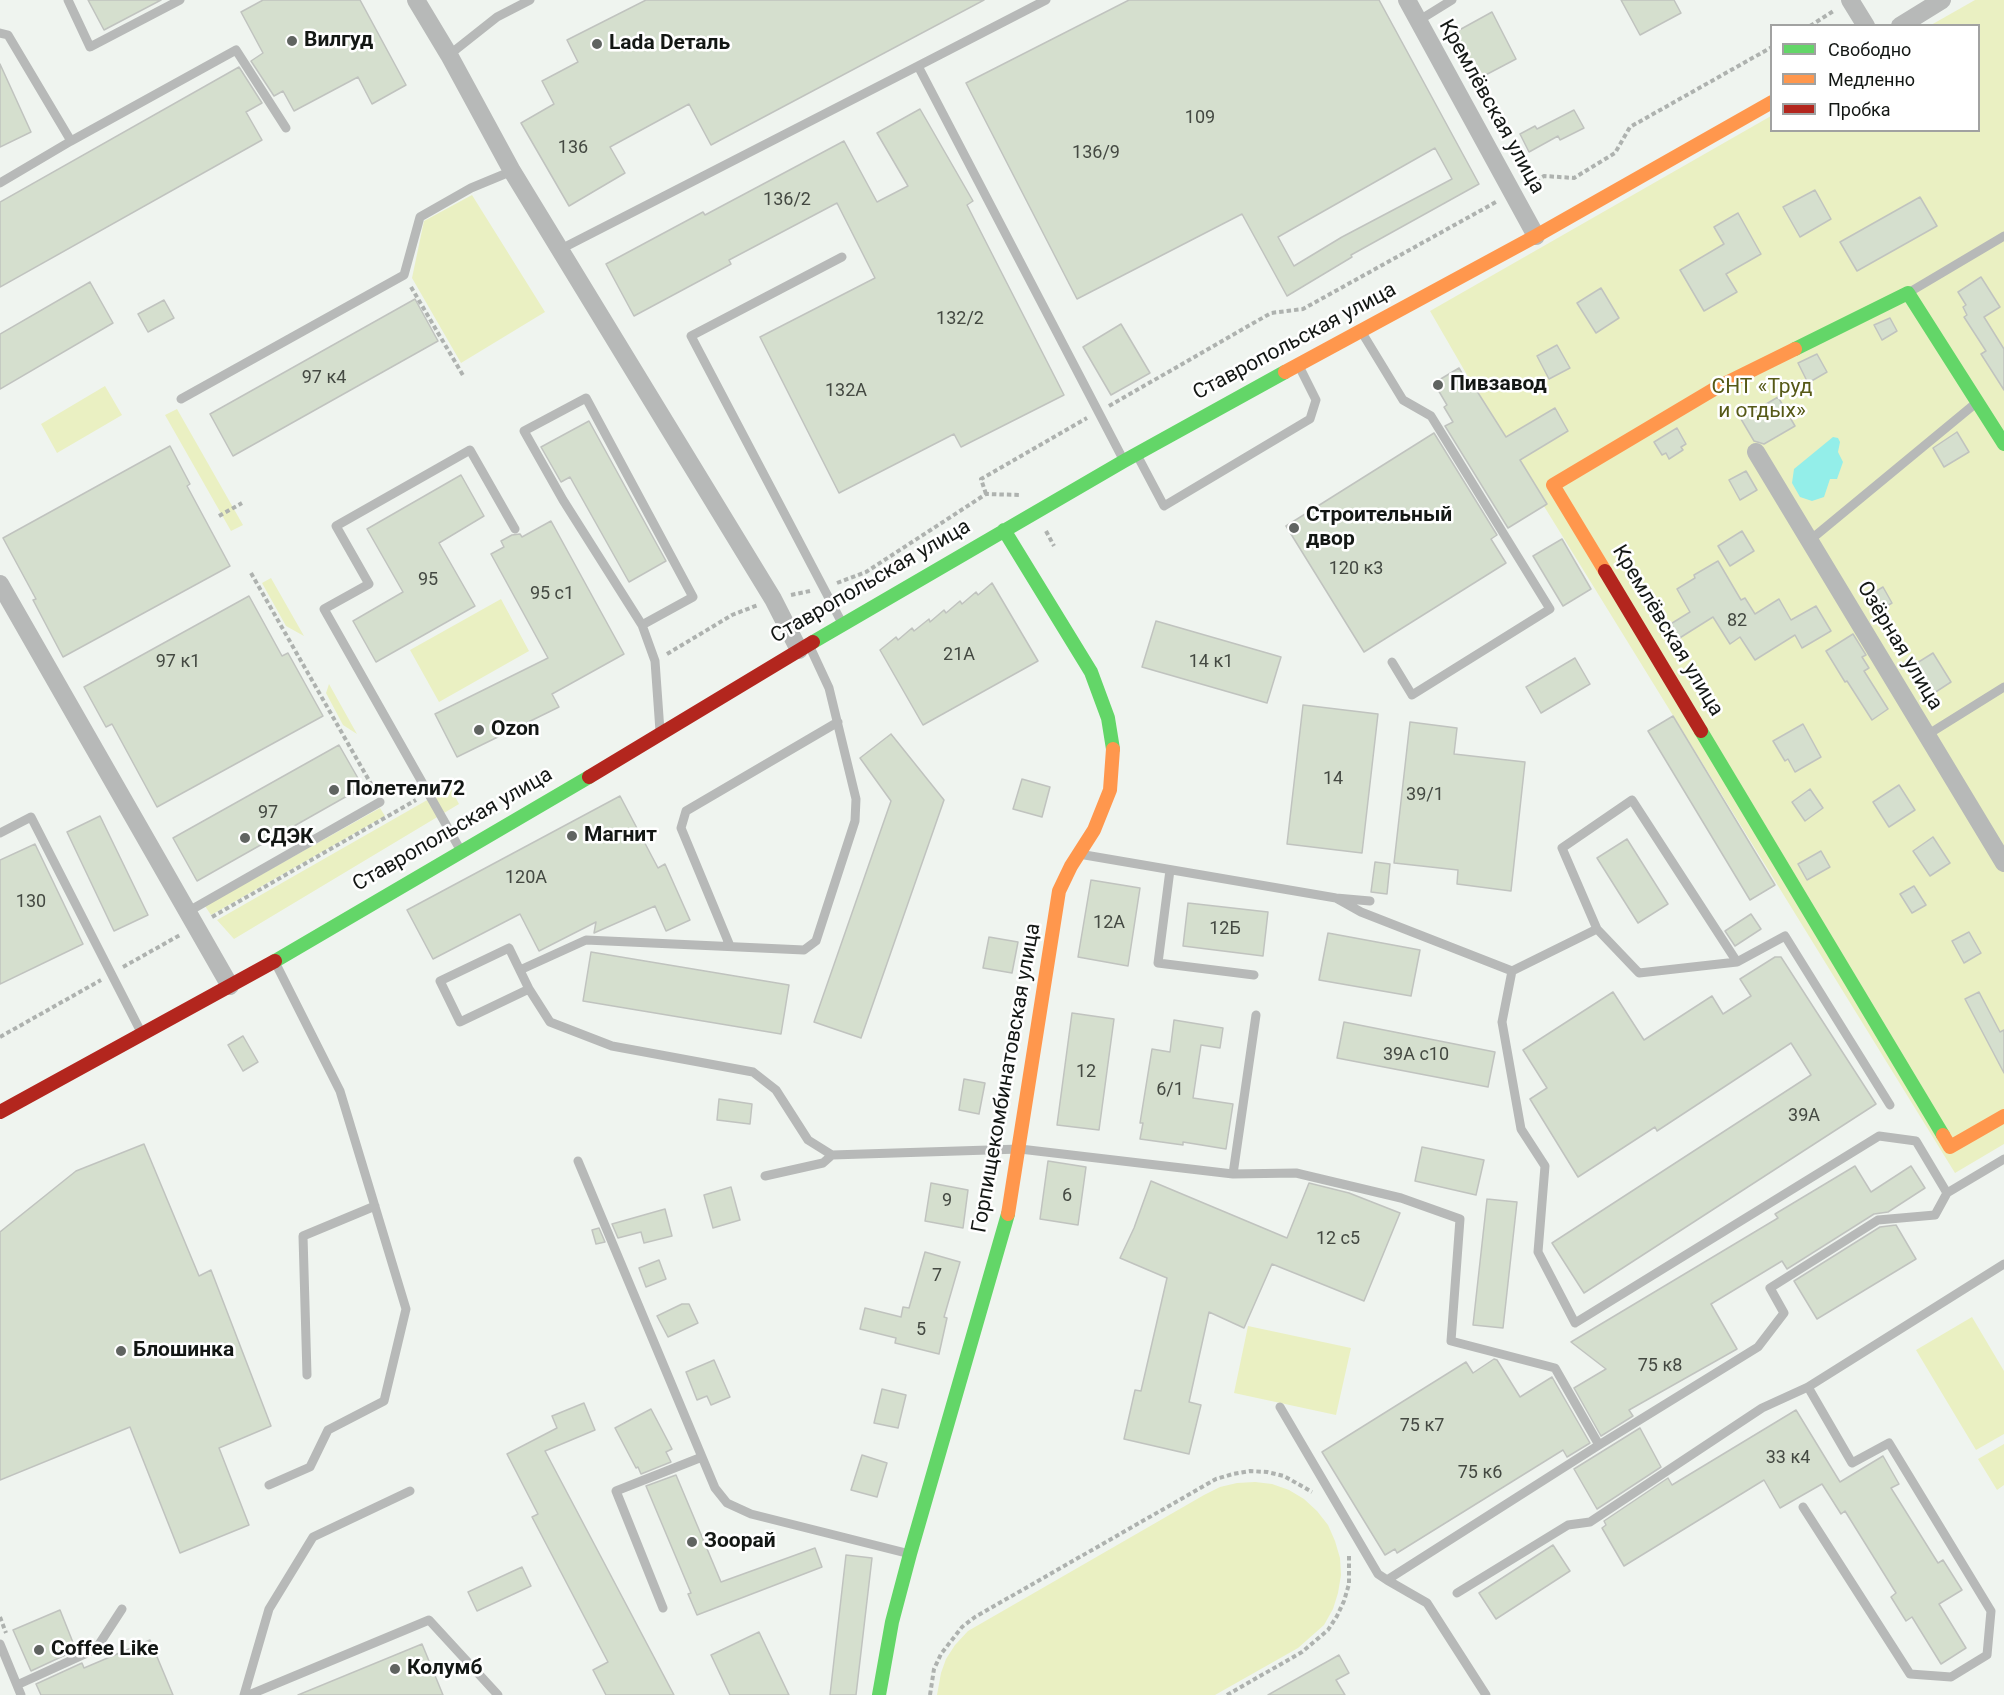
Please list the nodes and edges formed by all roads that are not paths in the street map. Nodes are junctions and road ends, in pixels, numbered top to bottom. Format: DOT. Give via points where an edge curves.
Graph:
graph roads {
  1 [pos="68,0"];
  2 [pos="180,0"];
  3 [pos="416,0"];
  4 [pos="530,0"];
  5 [pos="1046,0"];
  6 [pos="1407,0"];
  7 [pos="1452,0"];
  8 [pos="1850,0"];
  9 [pos="1942,0"];
  10 [pos="1418,21"];
  11 [pos="1865,24"];
  12 [pos="1903,24"];
  13 [pos="0,33"];
  14 [pos="449,55"];
  15 [pos="918,66"];
  16 [pos="1770,103"];
  17 [pos="285,128"];
  18 [pos="71,141"];
  19 [pos="512,171"];
  20 [pos="0,183"];
  21 [pos="2004,236"];
  22 [pos="1536,237"];
  23 [pos="561,249"];
  24 [pos="842,257"];
  25 [pos="1908,293"];
  26 [pos="1361,331"];
  27 [pos="1298,364"];
  28 [pos="181,399"];
  29 [pos="1978,402"];
  30 [pos="2004,444"];
  31 [pos="1756,452"];
  32 [pos="1137,454"];
  33 [pos="1124,461"];
  34 [pos="515,529"];
  35 [pos="1004,530"];
  36 [pos="1809,541"];
  37 [pos="0,584"];
  38 [pos="642,625"];
  39 [pos="843,625"];
  40 [pos="804,647"];
  41 [pos="1392,662"];
  42 [pos="2004,687"];
  43 [pos="838,722"];
  44 [pos="661,734"];
  45 [pos="1927,735"];
  46 [pos="380,802"];
  47 [pos="0,833"];
  48 [pos="461,851"];
  49 [pos="1078,854"];
  50 [pos="2004,863"];
  51 [pos="1170,870"];
  52 [pos="1336,898"];
  53 [pos="1370,901"];
  54 [pos="193,918"];
  55 [pos="1596,929"];
  56 [pos="730,946"];
  57 [pos="274,961"];
  58 [pos="1737,962"];
  59 [pos="520,970"];
  60 [pos="1512,971"];
  61 [pos="1254,975"];
  62 [pos="230,986"];
  63 [pos="529,989"];
  64 [pos="1256,1015"];
  65 [pos="142,1034"];
  66 [pos="1890,1105"];
  67 [pos="0,1112"];
  68 [pos="2004,1116"];
  69 [pos="1020,1149"];
  70 [pos="832,1155"];
  71 [pos="2004,1160"];
  72 [pos="578,1161"];
  73 [pos="1233,1174"];
  74 [pos="765,1176"];
  75 [pos="1947,1193"];
  76 [pos="375,1206"];
  77 [pos="2004,1264"];
  78 [pos="307,1375"];
  79 [pos="1808,1387"];
  80 [pos="1280,1407"];
  81 [pos="1599,1444"];
  82 [pos="702,1456"];
  83 [pos="269,1485"];
  84 [pos="410,1491"];
  85 [pos="1803,1507"];
  86 [pos="910,1554"];
  87 [pos="1387,1580"];
  88 [pos="1457,1593"];
  89 [pos="663,1608"];
  90 [pos="122,1609"];
  91 [pos="0,1644"];
  92 [pos="17,1685"];
  93 [pos="21,1695"];
  94 [pos="244,1695"];
  95 [pos="249,1695"];
  96 [pos="498,1695"];
  97 [pos="879,1695"];
  98 [pos="1486,1695"];
  1 -- 2 [label="lane" via="90,47"];
  3 -- 14 [label="street"];
  4 -- 14 [label="lane" via="497,17"];
  5 -- 15 [label="lane"];
  6 -- 10 [label="street, Кремлёвская улица"];
  7 -- 10 [label="lane"];
  8 -- 11 [label="street"];
  9 -- 12 [label="street"];
  10 -- 22 [label="street, Кремлёвская улица"];
  13 -- 18 [label="lane" via="8,35"];
  14 -- 19 [label="street"];
  15 -- 23 [label="lane"];
  15 -- 33 [label="lane"];
  16 -- 22 [label="street, Ставропольская улица"];
  17 -- 18 [label="lane" via="236,50"];
  18 -- 20 [label="lane"];
  19 -- 23 [label="street"];
  19 -- 28 [label="lane" via="471,188 420,217 405,275"];
  21 -- 25 [label="lane"];
  22 -- 26 [label="street, Ставропольская улица"];
  23 -- 40 [label="street"];
  24 -- 39 [label="lane" via="691,336"];
  25 -- 29 [label="street"];
  25 -- 68 [label="street, Кремлёвская улица" via="1716,388 1553,485 1950,1147"];
  26 -- 27 [label="street, Ставропольская улица"];
  26 -- 41 [label="lane" via="1403,400 1431,416 1550,609 1412,695"];
  27 -- 32 [label="street, Ставропольская улица"];
  27 -- 32 [label="lane" via="1316,400 1310,419 1164,506"];
  29 -- 30 [label="street"];
  29 -- 36 [label="lane"];
  31 -- 36 [label="street, Озёрная улица"];
  32 -- 33 [label="street, Ставропольская улица"];
  33 -- 35 [label="street, Ставропольская улица"];
  34 -- 48 [label="lane" via="470,450 336,526 369,584 324,609"];
  35 -- 39 [label="street, Ставропольская улица"];
  35 -- 49 [label="street, Горпищекомбинатовская улица" via="1091,672 1108,718 1113,746 1110,790 1094,830"];
  36 -- 45 [label="street, Озёрная улица"];
  37 -- 54 [label="street"];
  38 -- 38 [label="lane" via="524,431 586,398 693,597"];
  38 -- 44 [label="lane" via="655,661"];
  39 -- 40 [label="street, Ставропольская улица"];
  40 -- 43 [label="lane" via="829,688"];
  40 -- 44 [label="street, Ставропольская улица"];
  42 -- 45 [label="lane"];
  43 -- 56 [label="lane" via="856,799 855,821 816,942 804,950"];
  43 -- 56 [label="lane" via="686,811 681,828"];
  44 -- 48 [label="street, Ставропольская улица"];
  45 -- 50 [label="street, Озёрная улица"];
  46 -- 54 [label="lane"];
  47 -- 65 [label="lane" via="31,817"];
  48 -- 57 [label="street, Ставропольская улица"];
  49 -- 51 [label="lane"];
  49 -- 69 [label="street, Горпищекомбинатовская улица" via="1059,891"];
  51 -- 52 [label="lane"];
  51 -- 61 [label="lane" via="1158,963"];
  52 -- 53 [label="lane"];
  52 -- 60 [label="lane" via="1361,912"];
  54 -- 62 [label="street"];
  55 -- 58 [label="lane" via="1640,974"];
  55 -- 58 [label="lane" via="1563,848 1632,800"];
  55 -- 60 [label="lane"];
  56 -- 59 [label="lane" via="586,940"];
  57 -- 62 [label="street, Ставропольская улица"];
  57 -- 76 [label="lane" via="340,1090"];
  58 -- 66 [label="lane" via="1785,936"];
  59 -- 63 [label="lane"];
  59 -- 63 [label="lane" via="509,948 440,981 460,1022"];
  60 -- 75 [label="lane" via="1502,1022 1521,1129 1545,1166 1538,1252 1575,1323 1880,1136 1916,1141"];
  62 -- 65 [label="street, Ставропольская улица"];
  63 -- 70 [label="lane" via="550,1022 612,1046 753,1072 776,1090 808,1140"];
  64 -- 73 [label="lane"];
  65 -- 67 [label="street, Ставропольская улица"];
  69 -- 70 [label="lane"];
  69 -- 73 [label="lane"];
  69 -- 86 [label="street, Горпищекомбинатовская улица" via="1005,1229"];
  70 -- 74 [label="lane" via="822,1164"];
  71 -- 75 [label="lane"];
  72 -- 82 [label="lane"];
  73 -- 81 [label="lane" via="1296,1173 1401,1198 1460,1219 1451,1341 1555,1368"];
  75 -- 81 [label="lane" via="1935,1215 1878,1220 1770,1288 1784,1313 1758,1347"];
  76 -- 78 [label="lane" via="303,1236"];
  76 -- 83 [label="lane" via="406,1309 384,1401 328,1430 310,1467"];
  77 -- 79 [label="lane"];
  79 -- 85 [label="lane" via="1852,1463 1889,1443 1991,1611 1987,1655 1951,1677 1910,1674"];
  79 -- 88 [label="lane" via="1762,1408 1590,1522 1568,1525"];
  80 -- 87 [label="lane" via="1378,1574"];
  81 -- 87 [label="lane"];
  82 -- 86 [label="lane" via="715,1488 727,1503 740,1510"];
  82 -- 89 [label="lane" via="616,1491"];
  84 -- 94 [label="lane" via="314,1537 269,1609"];
  86 -- 97 [label="street, Горпищекомбинатовская улица"];
  87 -- 98 [label="lane" via="1428,1603"];
  90 -- 92 [label="lane" via="96,1649"];
  91 -- 92 [label="lane"];
  92 -- 93 [label="lane"];
  95 -- 96 [label="lane" via="429,1620"];
}
